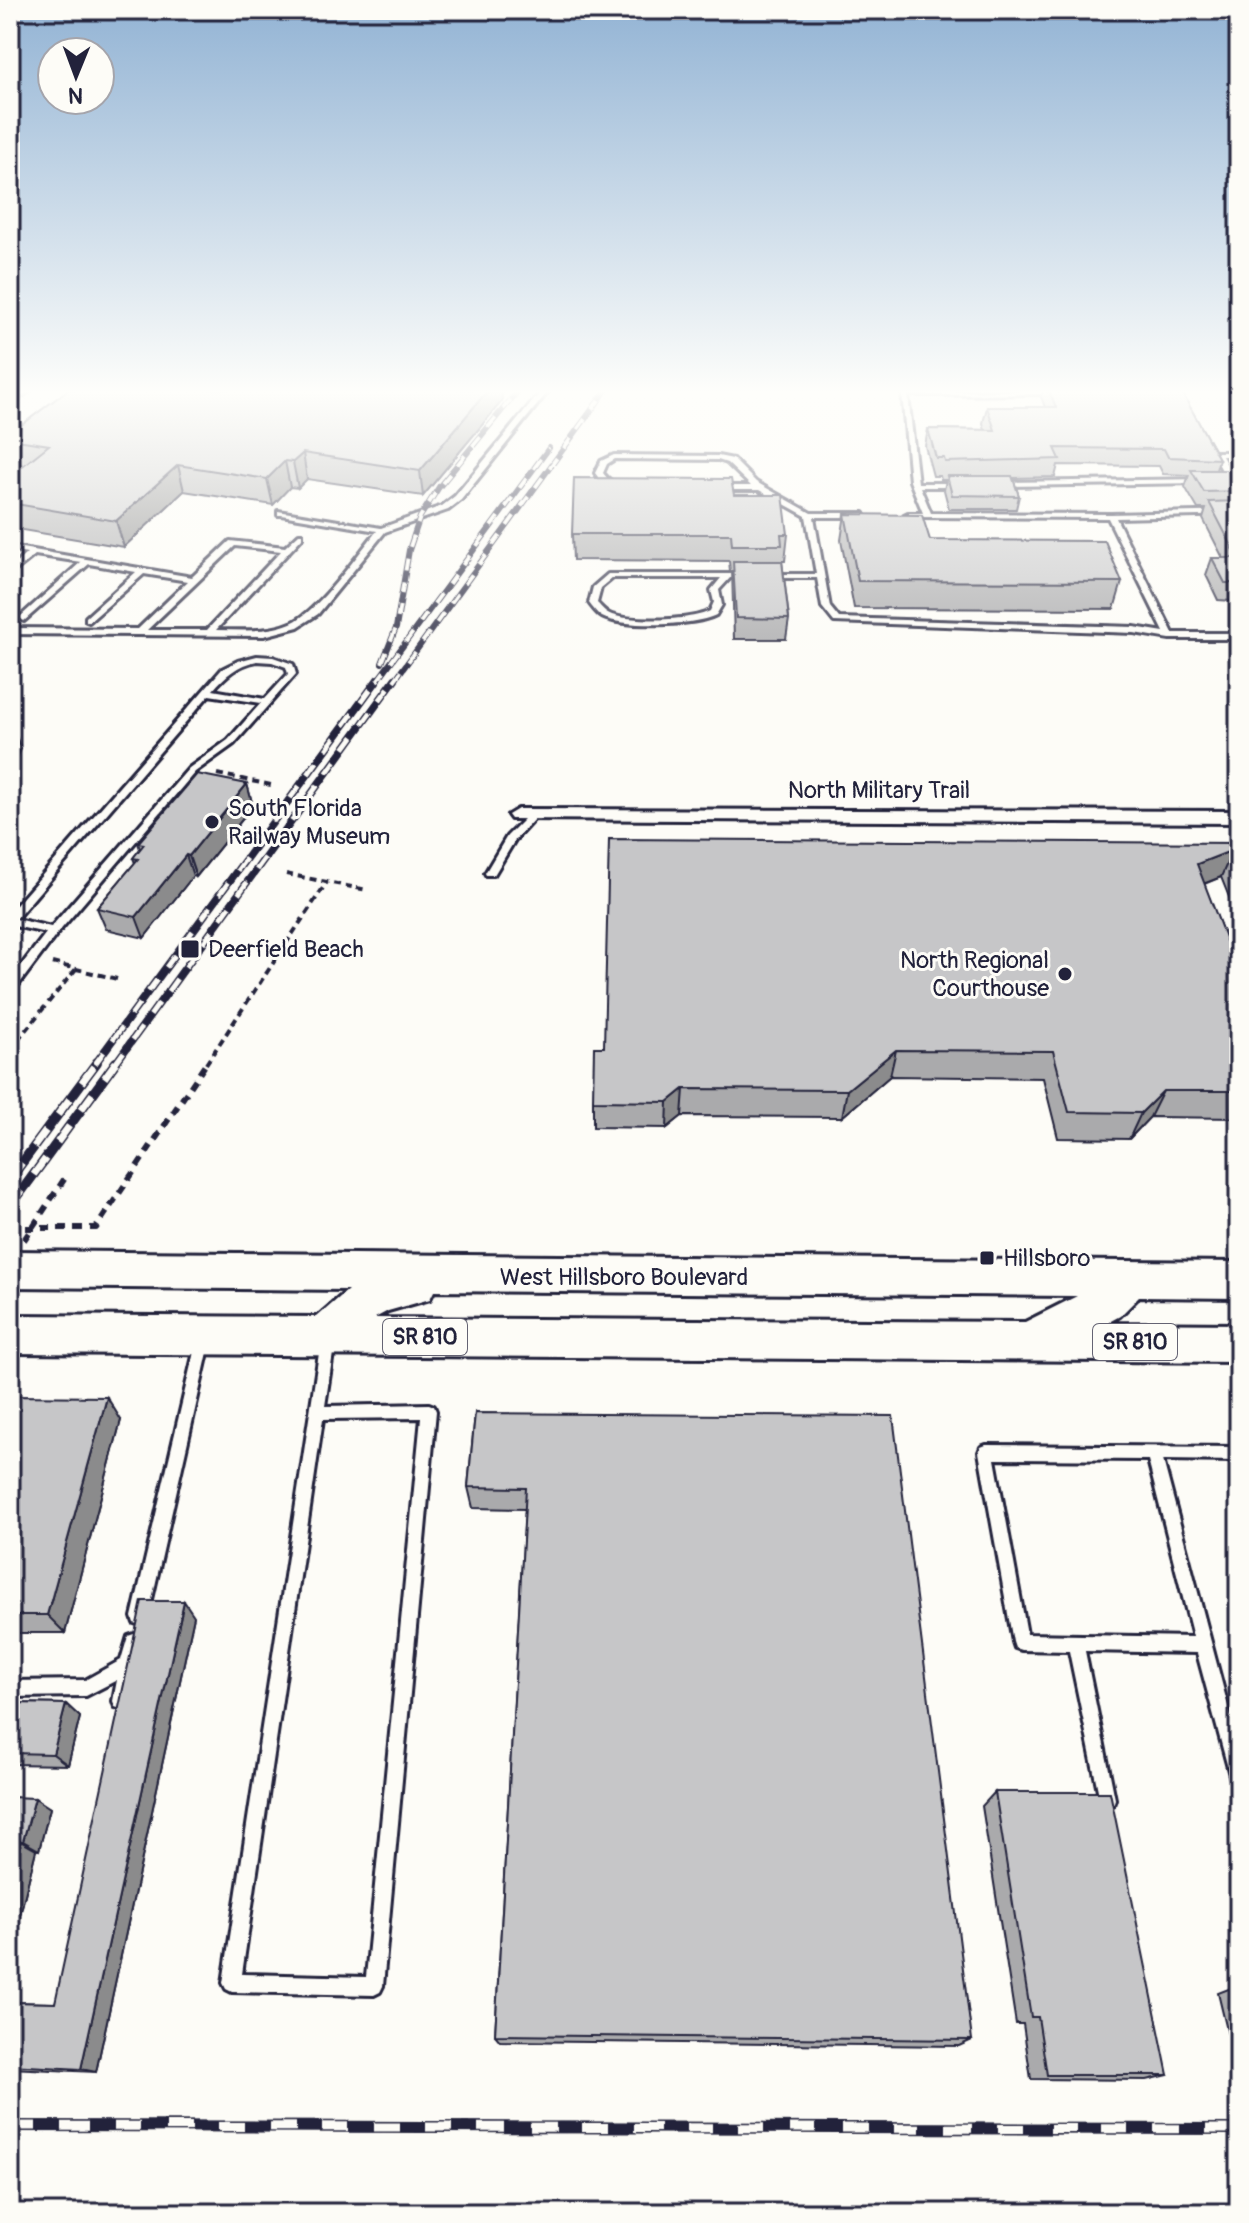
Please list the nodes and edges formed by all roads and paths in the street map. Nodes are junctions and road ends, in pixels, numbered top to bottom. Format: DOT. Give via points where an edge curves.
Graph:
graph roads {
  1 [pos="462,493"];
  2 [pos="768,493"];
  3 [pos="919,493"];
  4 [pos="281,513"];
  5 [pos="1239,513"];
  6 [pos="810,515"];
  7 [pos="869,515"];
  8 [pos="899,515"];
  9 [pos="928,515"];
  10 [pos="1111,516"];
  11 [pos="382,530"];
  12 [pos="299,536"];
  13 [pos="10,548"];
  14 [pos="286,549"];
  15 [pos="33,552"];
  16 [pos="87,561"];
  17 [pos="142,571"];
  18 [pos="10,573"];
  19 [pos="728,576"];
  20 [pos="821,576"];
  21 [pos="194,580"];
  22 [pos="24,618"];
  23 [pos="89,619"];
  24 [pos="10,631"];
  25 [pos="140,632"];
  26 [pos="210,632"];
  27 [pos="1170,636"];
  28 [pos="1239,636"];
  29 [pos="207,692"];
  30 [pos="268,702"];
  31 [pos="526,815"];
  32 [pos="1239,817"];
  33 [pos="490,873"];
  34 [pos="286,874"];
  35 [pos="327,882"];
  36 [pos="367,890"];
  37 [pos="10,920"];
  38 [pos="53,931"];
  39 [pos="33,958"];
  40 [pos="76,969"];
  41 [pos="121,980"];
  42 [pos="10,988"];
  43 [pos="10,1049"];
  44 [pos="65,1178"];
  45 [pos="10,1228"];
  46 [pos="29,1228"];
  47 [pos="17,1255"];
  48 [pos="469,1275"];
  49 [pos="1128,1280"];
  50 [pos="1239,1280"];
  51 [pos="10,1334"];
  52 [pos="205,1335"];
  53 [pos="328,1336"];
  54 [pos="1031,1341"];
  55 [pos="1239,1343"];
  56 [pos="317,1413"];
  57 [pos="1154,1453"];
  58 [pos="1239,1454"];
  59 [pos="1075,1642"];
  60 [pos="1203,1645"];
  61 [pos="128,1665"];
  62 [pos="10,1689"];
  63 [pos="115,1725"];
  64 [pos="1239,1779"];
  65 [pos="1107,1799"];
  1 -- 11 [label="lane" via="445,508"];
  2 -- 6 [label="lane"];
  3 -- 9 [label="lane"];
  4 -- 11 [label="lane"];
  5 -- 10 [label="lane"];
  6 -- 7 [label="lane"];
  6 -- 20 [label="lane"];
  8 -- 9 [label="lane"];
  9 -- 10 [label="lane"];
  10 -- 27 [label="lane"];
  11 -- 26 [label="lane" via="315,612 295,625 264,633"];
  12 -- 14 [label="lane"];
  13 -- 15 [label="lane"];
  14 -- 21 [label="lane" via="233,543"];
  14 -- 26 [label="lane"];
  15 -- 16 [label="lane"];
  15 -- 18 [label="lane"];
  16 -- 17 [label="lane"];
  16 -- 22 [label="lane"];
  17 -- 21 [label="lane"];
  17 -- 23 [label="lane"];
  19 -- 19 [label="lane" via="611,576 597,587 593,603 604,615 625,620 695,620 717,609 715,590"];
  19 -- 20 [label="lane"];
  20 -- 27 [label="lane" via="826,607 837,620 1134,630"];
  21 -- 25 [label="lane"];
  24 -- 25 [label="lane"];
  25 -- 26 [label="lane"];
  27 -- 28 [label="lane"];
  29 -- 30 [label="lane"];
  29 -- 30 [label="lane" via="239,662 277,659 290,666 292,674"];
  29 -- 37 [label="lane"];
  30 -- 38 [label="lane" via="231,742 192,770"];
  31 -- 32 [label="street, North Military Trail"];
  31 -- 33 [label="lane"];
  34 -- 35 [label="path"];
  35 -- 36 [label="path"];
  35 -- 46 [label="path" via="96,1228"];
  37 -- 38 [label="lane"];
  38 -- 39 [label="lane"];
  39 -- 40 [label="path"];
  39 -- 42 [label="lane"];
  40 -- 41 [label="path"];
  40 -- 43 [label="path"];
  44 -- 46 [label="path"];
  45 -- 46 [label="path"];
  46 -- 47 [label="path"];
  47 -- 48 [label="main road, West Hillsboro Boulevard"];
  48 -- 49 [label="main road, West Hillsboro Boulevard"];
  48 -- 53 [label="main road" via="381,1293 348,1311"];
  49 -- 50 [label="main road, West Hillsboro Boulevard"];
  49 -- 54 [label="main road" via="1105,1303"];
  51 -- 52 [label="main road, SR 810"];
  52 -- 53 [label="main road, SR 810"];
  52 -- 61 [label="lane"];
  53 -- 54 [label="main road, SR 810"];
  53 -- 56 [label="lane"];
  54 -- 55 [label="main road, SR 810"];
  56 -- 56 [label="lane" via="315,1428 232,1983 374,1986 429,1411"];
  57 -- 58 [label="lane"];
  57 -- 59 [label="lane" via="986,1452 1021,1642"];
  57 -- 60 [label="lane"];
  59 -- 60 [label="lane"];
  59 -- 65 [label="lane"];
  60 -- 64 [label="lane"];
  61 -- 62 [label="lane" via="86,1688"];
  61 -- 63 [label="lane"];
}
